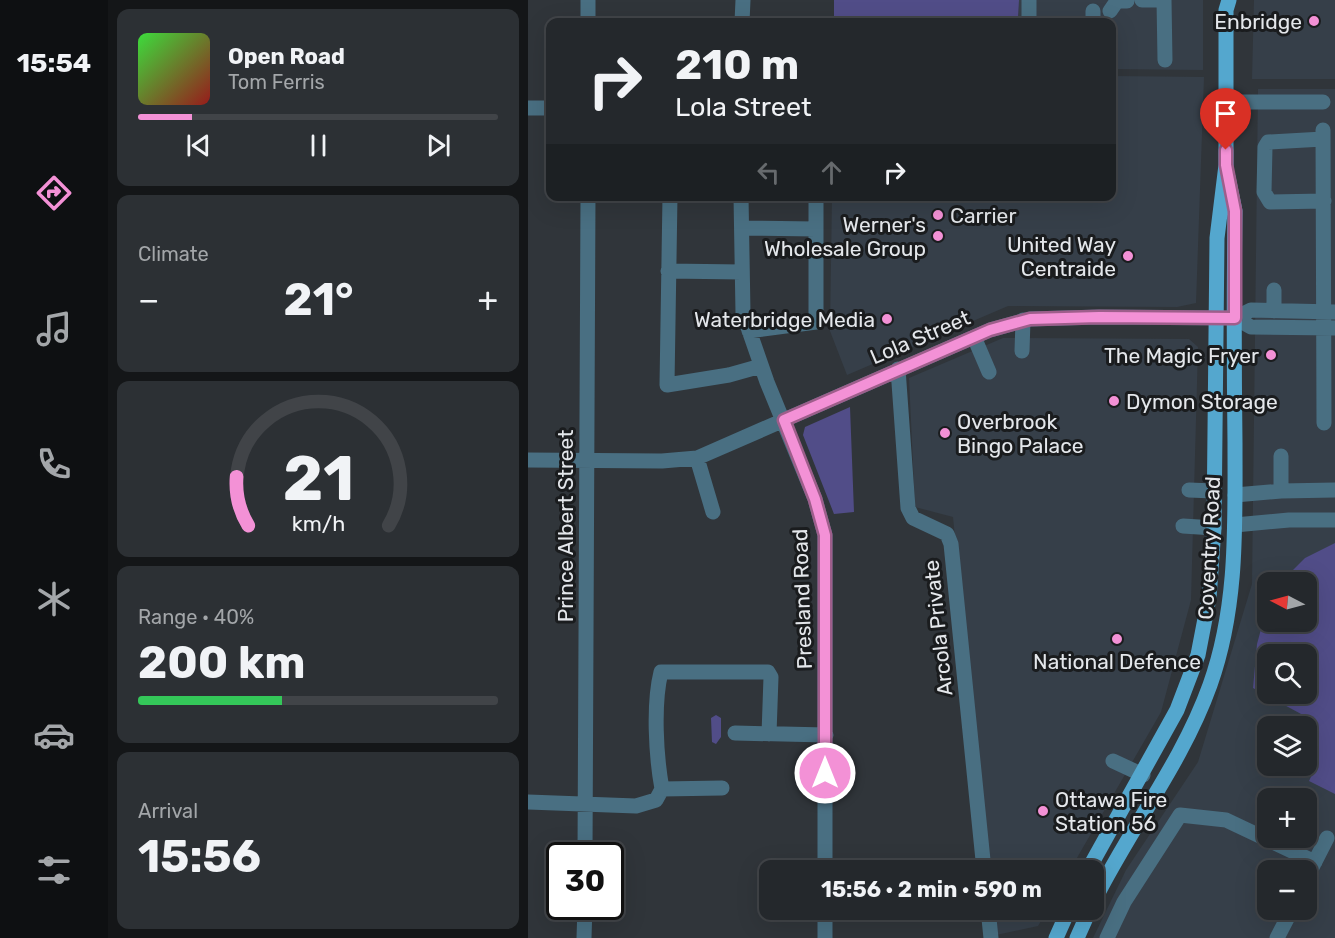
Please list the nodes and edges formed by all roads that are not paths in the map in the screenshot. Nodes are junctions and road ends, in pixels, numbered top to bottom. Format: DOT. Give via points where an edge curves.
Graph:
graph roads {
  1 [pos="588,0"];
  2 [pos="743,0"];
  3 [pos="1029,0"];
  4 [pos="1142,0"];
  5 [pos="1127,1"];
  6 [pos="1164,3"];
  7 [pos="1225,3"];
  8 [pos="1110,10"];
  9 [pos="588,18"];
  10 [pos="742,18"];
  11 [pos="1029,18"];
  12 [pos="1166,60"];
  13 [pos="1227,102"];
  14 [pos="1323,102"];
  15 [pos="528,108"];
  16 [pos="546,108"];
  17 [pos="1226,165"];
  18 [pos="588,201"];
  19 [pos="669,201"];
  20 [pos="741,201"];
  21 [pos="816,201"];
  22 [pos="1324,201"];
  23 [pos="742,228"];
  24 [pos="816,229"];
  25 [pos="668,271"];
  26 [pos="742,272"];
  27 [pos="1274,290"];
  28 [pos="1274,311"];
  29 [pos="1217,318"];
  30 [pos="1235,318"];
  31 [pos="1023,320"];
  32 [pos="1329,320"];
  33 [pos="749,332"];
  34 [pos="974,337"];
  35 [pos="1022,351"];
  36 [pos="761,366"];
  37 [pos="898,369"];
  38 [pos="989,372"];
  39 [pos="784,420"];
  40 [pos="1324,423"];
  41 [pos="1281,456"];
  42 [pos="696,458"];
  43 [pos="528,460"];
  44 [pos="586,460"];
  45 [pos="1189,490"];
  46 [pos="1214,490"];
  47 [pos="1335,490"];
  48 [pos="1281,491"];
  49 [pos="1235,495"];
  50 [pos="713,512"];
  51 [pos="1335,520"];
  52 [pos="1234,525"];
  53 [pos="1182,526"];
  54 [pos="1214,528"];
  55 [pos="735,733"];
  56 [pos="769,734"];
  57 [pos="826,735"];
  58 [pos="1113,761"];
  59 [pos="1143,775"];
  60 [pos="722,788"];
  61 [pos="662,789"];
  62 [pos="528,802"];
  63 [pos="585,804"];
  64 [pos="1327,837"];
  65 [pos="585,842"];
  66 [pos="1102,842"];
  67 [pos="1119,855"];
  68 [pos="825,860"];
  69 [pos="983,860"];
  70 [pos="1093,860"];
  71 [pos="1311,860"];
  72 [pos="1316,860"];
  73 [pos="1104,883"];
  74 [pos="585,920"];
  75 [pos="825,920"];
  76 [pos="989,920"];
  77 [pos="1064,920"];
  78 [pos="1084,920"];
  79 [pos="1286,920"];
  80 [pos="584,938"];
  81 [pos="825,938"];
  82 [pos="991,938"];
  83 [pos="1056,938"];
  84 [pos="1077,938"];
  85 [pos="1107,938"];
  86 [pos="1277,938"];
  1 -- 9 [label="street"];
  2 -- 10 [label="street"];
  3 -- 11 [label="street"];
  4 -- 6 [label="street"];
  5 -- 8 [label="street" via="1117,1"];
  6 -- 12 [label="street"];
  7 -- 13 [label="main road, Coventry Road"];
  13 -- 14 [label="street"];
  13 -- 17 [label="main road, Coventry Road"];
  15 -- 16 [label="street"];
  17 -- 29 [label="main road, Coventry Road" via="1217,238"];
  17 -- 30 [label="main road, Coventry Road" via="1235,211"];
  18 -- 44 [label="street, Prince Albert Street"];
  19 -- 25 [label="street"];
  20 -- 23 [label="street, Presland Road"];
  21 -- 24 [label="street"];
  22 -- 22 [label="street" via="1323,135 1269,142 1265,147 1264,192 1270,202"];
  22 -- 32 [label="street"];
  23 -- 24 [label="street"];
  23 -- 26 [label="street, Presland Road"];
  24 -- 33 [label="street" via="816,322"];
  25 -- 26 [label="street"];
  25 -- 36 [label="street" via="667,385"];
  26 -- 33 [label="street, Presland Road" via="743,313"];
  27 -- 28 [label="street"];
  28 -- 30 [label="street" via="1251,310"];
  28 -- 32 [label="street"];
  29 -- 30 [label="street, Lola Street"];
  29 -- 31 [label="street, Lola Street"];
  29 -- 46 [label="main road, Coventry Road"];
  30 -- 32 [label="street" via="1251,327"];
  30 -- 49 [label="main road, Coventry Road"];
  31 -- 34 [label="street, Lola Street"];
  31 -- 35 [label="street"];
  32 -- 40 [label="street"];
  33 -- 36 [label="street, Presland Road"];
  34 -- 37 [label="street, Lola Street"];
  34 -- 38 [label="street"];
  36 -- 39 [label="street, Presland Road"];
  37 -- 39 [label="street, Lola Street"];
  37 -- 69 [label="street, Arcola Private" via="908,508 918,522 947,534 951,544"];
  39 -- 42 [label="street, Lola Street"];
  39 -- 57 [label="street, Presland Road" via="825,535"];
  41 -- 48 [label="street"];
  42 -- 44 [label="street, Lola Street"];
  42 -- 50 [label="street"];
  43 -- 44 [label="street, Lola Street"];
  44 -- 63 [label="street, Prince Albert Street"];
  45 -- 46 [label="street"];
  46 -- 49 [label="main road"];
  46 -- 54 [label="main road, Coventry Road"];
  47 -- 48 [label="street"];
  48 -- 49 [label="street"];
  49 -- 52 [label="main road, Coventry Road"];
  51 -- 52 [label="street"];
  52 -- 67 [label="main road, Coventry Road" via="1229,610 1210,685 1187,738"];
  53 -- 54 [label="street"];
  54 -- 59 [label="main road, Coventry Road" via="1209,598 1198,655 1177,710"];
  55 -- 56 [label="street"];
  56 -- 57 [label="street"];
  56 -- 61 [label="street" via="768,672 661,672 658,768"];
  57 -- 68 [label="street, Presland Road"];
  58 -- 59 [label="street"];
  59 -- 66 [label="main road, Coventry Road"];
  60 -- 61 [label="street"];
  61 -- 63 [label="street" via="656,800 636,806"];
  62 -- 63 [label="street"];
  63 -- 65 [label="street, Prince Albert Street"];
  64 -- 72 [label="street"];
  66 -- 67 [label="street"];
  66 -- 70 [label="main road, Coventry Road"];
  67 -- 73 [label="main road, Coventry Road"];
  71 -- 85 [label="street" via="1226,820 1180,815 1124,902"];
  74 -- 80 [label="street"];
  75 -- 81 [label="street"];
  76 -- 82 [label="street"];
  77 -- 83 [label="main road"];
  78 -- 84 [label="main road"];
  79 -- 86 [label="street"];
}
